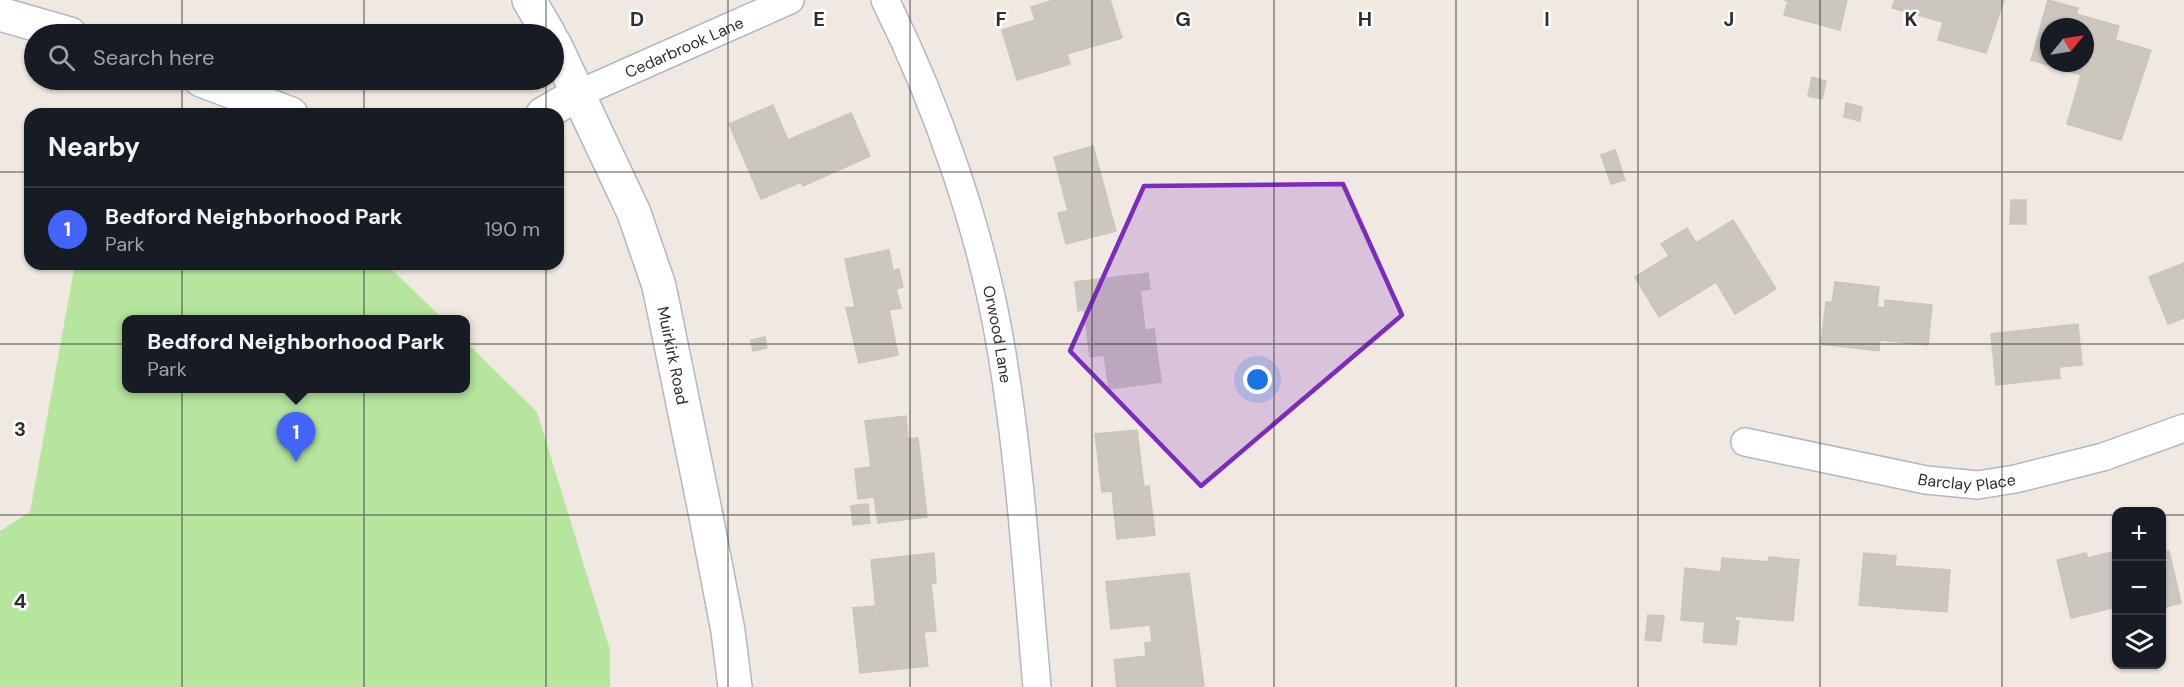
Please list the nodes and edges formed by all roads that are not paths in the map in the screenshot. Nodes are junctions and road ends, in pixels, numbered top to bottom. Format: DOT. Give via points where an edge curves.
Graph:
graph roads {
  1 [pos="530,0"];
  2 [pos="790,0"];
  3 [pos="885,0"];
  4 [pos="0,14"];
  5 [pos="35,24"];
  6 [pos="543,24"];
  7 [pos="564,64"];
  8 [pos="227,90"];
  9 [pos="578,94"];
  10 [pos="275,108"];
  11 [pos="554,108"];
  12 [pos="2184,428"];
  13 [pos="1746,442"];
  14 [pos="735,687"];
  15 [pos="1037,687"];
  1 -- 6 [label="main road"];
  2 -- 9 [label="street, Cedarbrook Lane"];
  3 -- 15 [label="street, Orwood Lane" via="926,91 968,210 1001,347"];
  4 -- 5 [label="main road"];
  7 -- 9 [label="main road, Muirkirk Road"];
  8 -- 10 [label="main road"];
  9 -- 11 [label="main road"];
  9 -- 14 [label="main road, Muirkirk Road" via="634,213 659,286 674,346"];
  12 -- 13 [label="street, Barclay Place" via="2103,457 1978,485 1926,480"];
}
